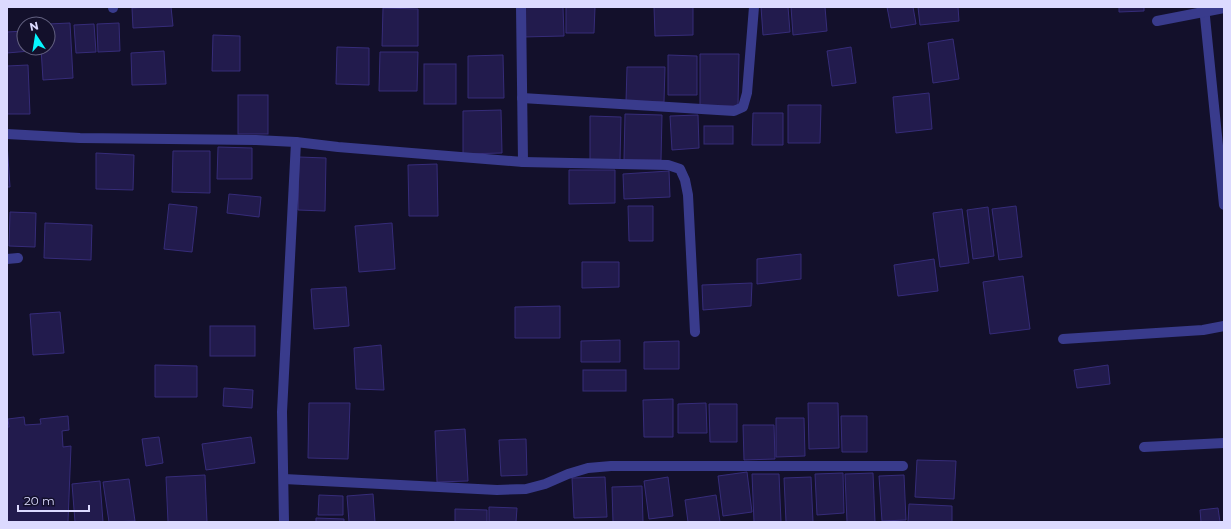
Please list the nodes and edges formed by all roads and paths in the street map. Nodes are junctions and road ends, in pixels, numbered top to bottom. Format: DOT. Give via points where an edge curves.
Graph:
graph roads {
  1 [pos="521,7"];
  2 [pos="754,7"];
  3 [pos="1224,8"];
  4 [pos="1205,9"];
  5 [pos="1157,21"];
  6 [pos="522,98"];
  7 [pos="7,134"];
  8 [pos="296,142"];
  9 [pos="523,162"];
  10 [pos="1224,205"];
  11 [pos="18,258"];
  12 [pos="7,259"];
  13 [pos="1224,326"];
  14 [pos="695,332"];
  15 [pos="1063,339"];
  16 [pos="1224,443"];
  17 [pos="1144,447"];
  18 [pos="903,466"];
  19 [pos="284,479"];
  20 [pos="284,522"];
  1 -- 6 [label="street"];
  2 -- 6 [label="street" via="747,93 743,107 734,111"];
  3 -- 4 [label="street"];
  4 -- 5 [label="street"];
  4 -- 10 [label="street"];
  6 -- 9 [label="street"];
  7 -- 8 [label="street"];
  8 -- 9 [label="street"];
  8 -- 19 [label="street" via="282,412"];
  9 -- 14 [label="street" via="668,166 680,169 688,195"];
  11 -- 12 [label="street"];
  13 -- 15 [label="street" via="1203,330"];
  16 -- 17 [label="street"];
  18 -- 19 [label="street" via="612,466 588,468 526,489 497,490"];
  19 -- 20 [label="street"];
}
